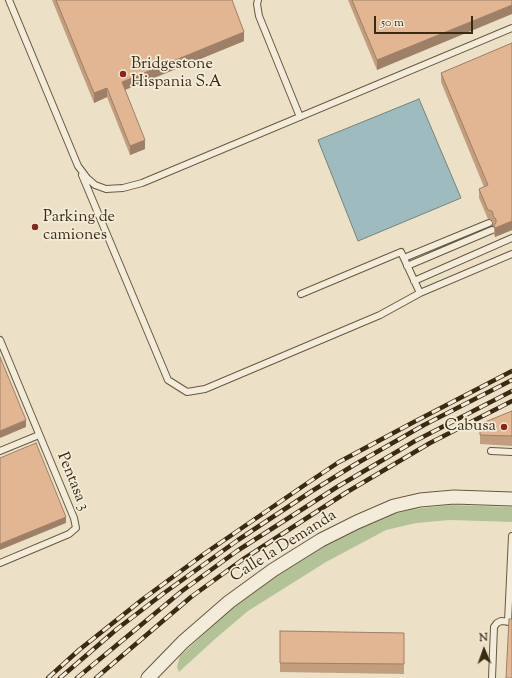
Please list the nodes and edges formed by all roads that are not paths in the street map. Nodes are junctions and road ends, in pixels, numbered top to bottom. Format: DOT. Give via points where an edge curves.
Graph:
graph roads {
  1 [pos="9,0"];
  2 [pos="258,0"];
  3 [pos="512,28"];
  4 [pos="300,117"];
  5 [pos="78,166"];
  6 [pos="489,222"];
  7 [pos="492,230"];
  8 [pos="512,238"];
  9 [pos="512,254"];
  10 [pos="404,258"];
  11 [pos="407,266"];
  12 [pos="414,281"];
  13 [pos="420,293"];
  14 [pos="301,294"];
  15 [pos="0,340"];
  16 [pos="39,435"];
  17 [pos="0,451"];
  18 [pos="491,451"];
  19 [pos="512,452"];
  20 [pos="512,499"];
  21 [pos="512,536"];
  22 [pos="0,562"];
  23 [pos="510,622"];
  24 [pos="148,678"];
  25 [pos="492,678"];
  1 -- 5 [label="lane"];
  2 -- 4 [label="lane" via="259,16"];
  3 -- 4 [label="lane"];
  4 -- 5 [label="lane" via="142,183 123,188 95,185"];
  5 -- 13 [label="lane" via="168,380 187,392 205,389 380,315"];
  6 -- 10 [label="lane"];
  7 -- 11 [label="lane"];
  8 -- 12 [label="lane"];
  9 -- 13 [label="lane"];
  10 -- 11 [label="lane"];
  10 -- 14 [label="lane" via="401,252"];
  11 -- 12 [label="lane"];
  12 -- 13 [label="lane"];
  15 -- 16 [label="lane, Pentasa 3"];
  16 -- 17 [label="lane"];
  16 -- 22 [label="lane, Pentasa 3" via="76,528 69,534"];
  18 -- 19 [label="lane"];
  20 -- 24 [label="street, Calle la Demanda" via="454,497 420,500 394,506 357,522 321,540 273,570 229,602 183,642"];
  21 -- 23 [label="lane"];
  23 -- 25 [label="lane" via="501,621 494,627"];
}
